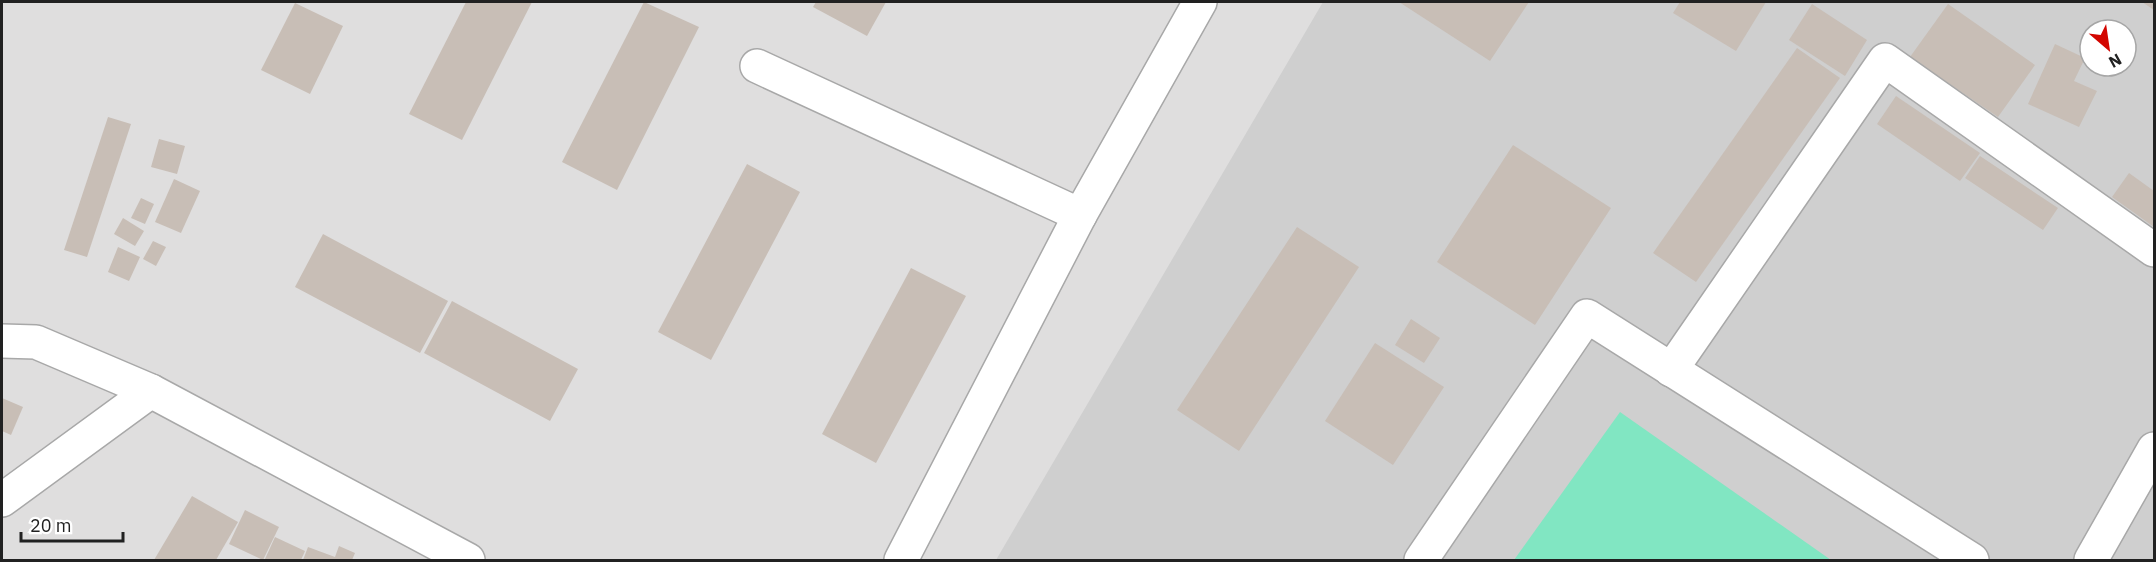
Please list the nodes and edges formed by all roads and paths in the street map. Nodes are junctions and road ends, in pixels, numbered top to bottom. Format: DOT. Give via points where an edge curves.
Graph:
graph roads {
  1 [pos="1200,2"];
  2 [pos="757,66"];
  3 [pos="1080,215"];
  4 [pos="2154,250"];
  5 [pos="2,341"];
  6 [pos="1671,370"];
  7 [pos="151,391"];
  8 [pos="2154,449"];
  9 [pos="2,500"];
  10 [pos="468,561"];
  11 [pos="901,561"];
  12 [pos="1421,561"];
  13 [pos="1972,561"];
  14 [pos="2091,561"];
  1 -- 3 [label="street"];
  2 -- 3 [label="street"];
  3 -- 11 [label="street"];
  4 -- 6 [label="street" via="1885,60"];
  5 -- 7 [label="street" via="36,342"];
  6 -- 12 [label="street" via="1587,316"];
  6 -- 13 [label="street"];
  7 -- 9 [label="street"];
  7 -- 10 [label="street"];
  8 -- 14 [label="street"];
}
